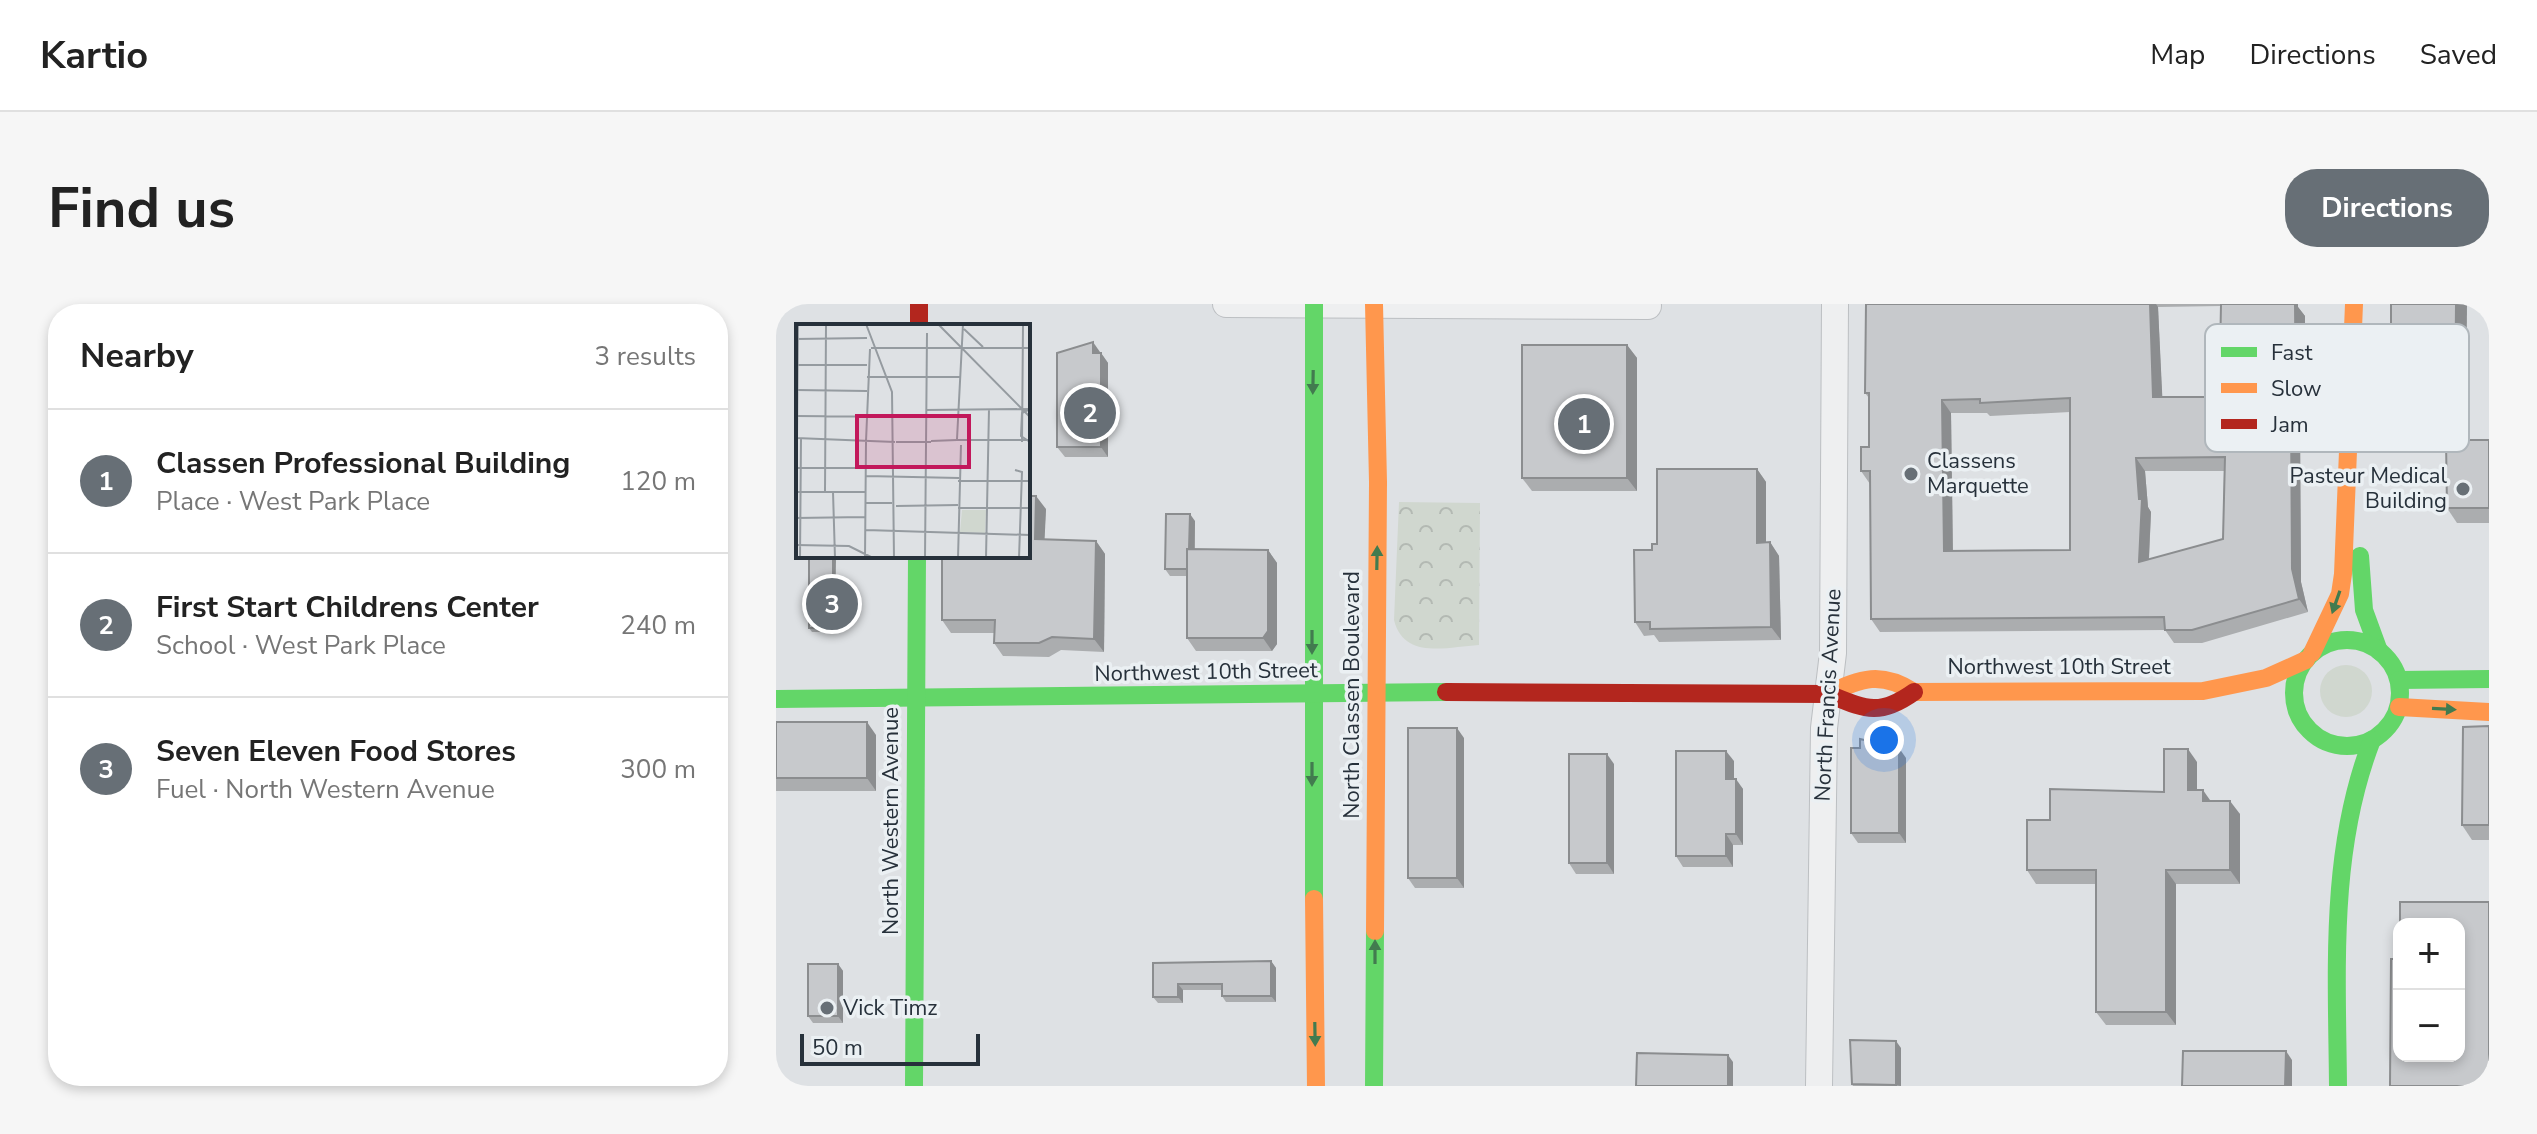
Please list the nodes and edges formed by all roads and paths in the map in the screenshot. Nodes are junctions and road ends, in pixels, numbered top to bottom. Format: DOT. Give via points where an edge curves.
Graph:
graph roads {
  1 [pos="1226,304"];
  2 [pos="1314,304"];
  3 [pos="1835,304"];
  4 [pos="2354,304"];
  5 [pos="1374,305"];
  6 [pos="1648,306"];
  7 [pos="2354,324"];
  8 [pos="2349,452"];
  9 [pos="2355,452"];
  10 [pos="917,558"];
  11 [pos="2379,651"];
  12 [pos="2309,657"];
  13 [pos="2489,679"];
  14 [pos="2399,680"];
  15 [pos="2203,691"];
  16 [pos="1376,692"];
  17 [pos="1914,692"];
  18 [pos="1828,694"];
  19 [pos="1312,696"];
  20 [pos="916,698"];
  21 [pos="776,699"];
  22 [pos="2250,700"];
  23 [pos="2276,707"];
  24 [pos="2399,707"];
  25 [pos="2489,712"];
  26 [pos="2299,717"];
  27 [pos="2317,737"];
  28 [pos="2372,740"];
  29 [pos="2328,760"];
  30 [pos="2334,799"];
  31 [pos="2342,849"];
  32 [pos="914,1086"];
  33 [pos="1316,1086"];
  34 [pos="1374,1086"];
  35 [pos="1819,1086"];
  36 [pos="2338,1086"];
  1 -- 2 [label="street"];
  2 -- 5 [label="street"];
  2 -- 19 [label="street, North Classen Boulevard, one-way"];
  3 -- 18 [label="street, North Francis Avenue" via="1833,653"];
  4 -- 7 [label="street"];
  5 -- 6 [label="street"];
  16 -- 5 [label="street, North Classen Boulevard, one-way"];
  8 -- 12 [label="street, one-way" via="2340,594"];
  9 -- 11 [label="street" via="2362,594"];
  10 -- 20 [label="street, North Western Avenue"];
  11 -- 12 [label="street" via="2347,640 2327,644"];
  11 -- 14 [label="street"];
  12 -- 15 [label="street, Northwest 10th Street" via="2266,678"];
  12 -- 26 [label="street" via="2294,688"];
  13 -- 14 [label="street"];
  14 -- 24 [label="street"];
  15 -- 17 [label="street, Northwest 10th Street"];
  15 -- 22 [label="street, Northwest 10th Street"];
  16 -- 18 [label="street, Northwest 10th Street"];
  16 -- 19 [label="street, Northwest 10th Street"];
  34 -- 16 [label="street, North Classen Boulevard, one-way"];
  17 -- 18 [label="street, Northwest 10th Street" via="1892,709 1864,709"];
  17 -- 18 [label="street, Northwest 10th Street" via="1891,676 1867,676"];
  18 -- 35 [label="street, North Francis Avenue"];
  19 -- 20 [label="street, Northwest 10th Street"];
  19 -- 33 [label="street, North Classen Boulevard, one-way"];
  20 -- 21 [label="street, Northwest 10th Street"];
  20 -- 32 [label="street, North Western Avenue"];
  23 -- 26 [label="street"];
  24 -- 25 [label="street, one-way"];
  24 -- 28 [label="street" via="2389,727"];
  26 -- 27 [label="street"];
  27 -- 28 [label="street" via="2340,746"];
  27 -- 29 [label="street"];
  28 -- 31 [label="street" via="2357,775"];
  30 -- 31 [label="street"];
  31 -- 36 [label="street"];
}
